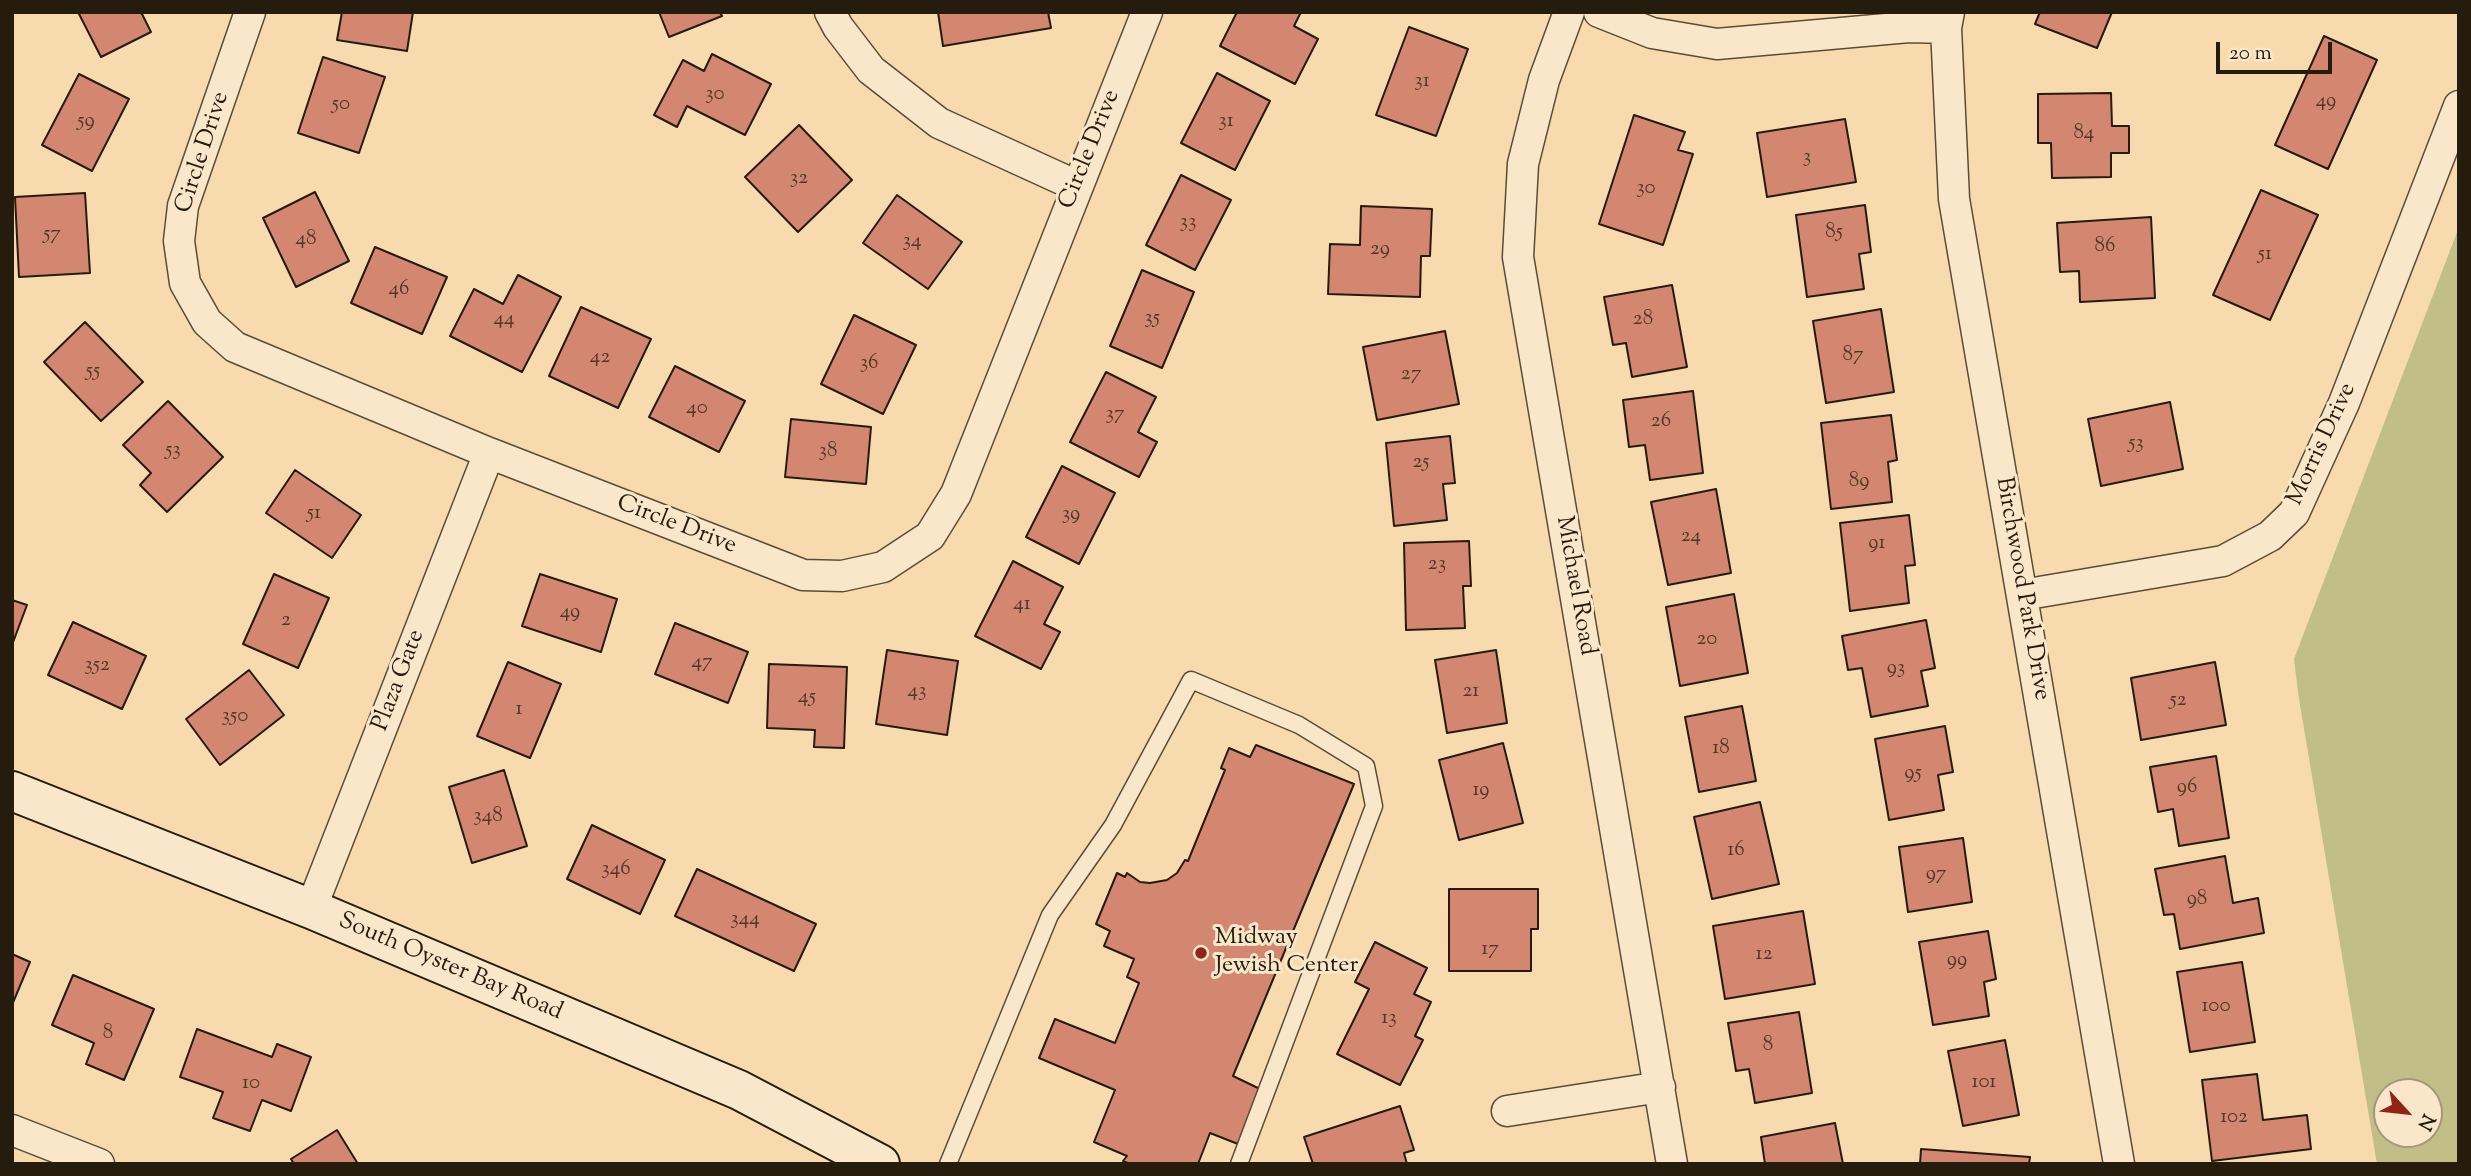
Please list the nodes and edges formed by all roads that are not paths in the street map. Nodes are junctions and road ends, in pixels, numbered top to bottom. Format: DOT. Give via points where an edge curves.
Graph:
graph roads {
  1 [pos="250,12"];
  2 [pos="830,12"];
  3 [pos="1147,12"];
  4 [pos="1569,12"];
  5 [pos="1600,12"];
  6 [pos="1947,20"];
  7 [pos="2459,106"];
  8 [pos="1077,186"];
  9 [pos="489,453"];
  10 [pos="2022,595"];
  11 [pos="12,791"];
  12 [pos="311,909"];
  13 [pos="1660,1087"];
  14 [pos="1507,1111"];
  15 [pos="12,1130"];
  16 [pos="99,1164"];
  17 [pos="880,1164"];
  18 [pos="948,1164"];
  19 [pos="1238,1164"];
  20 [pos="1672,1164"];
  21 [pos="2119,1164"];
  1 -- 9 [label="street, Circle Drive" via="183,206 179,241 185,284 206,322 235,346"];
  2 -- 8 [label="street" via="871,70 939,122"];
  3 -- 8 [label="street, Circle Drive"];
  4 -- 13 [label="street, Michael Road" via="1544,80 1523,164 1518,257"];
  5 -- 6 [label="street" via="1651,33 1717,44"];
  6 -- 10 [label="street, Birchwood Park Drive" via="1954,199"];
  7 -- 10 [label="street, Morris Drive" via="2344,403 2294,513 2270,536 2223,561"];
  8 -- 9 [label="street, Circle Drive" via="956,494 930,536 883,567 842,576 803,575"];
  9 -- 12 [label="street, Plaza Gate"];
  10 -- 21 [label="street, Birchwood Park Drive"];
  11 -- 12 [label="main road, South Oyster Bay Road"];
  12 -- 17 [label="main road, South Oyster Bay Road" via="739,1090"];
  13 -- 14 [label="street"];
  13 -- 20 [label="street, Michael Road"];
  15 -- 16 [label="street"];
  18 -- 19 [label="lane" via="1051,915 1113,825 1191,680 1298,724 1366,766 1374,806"];
}
